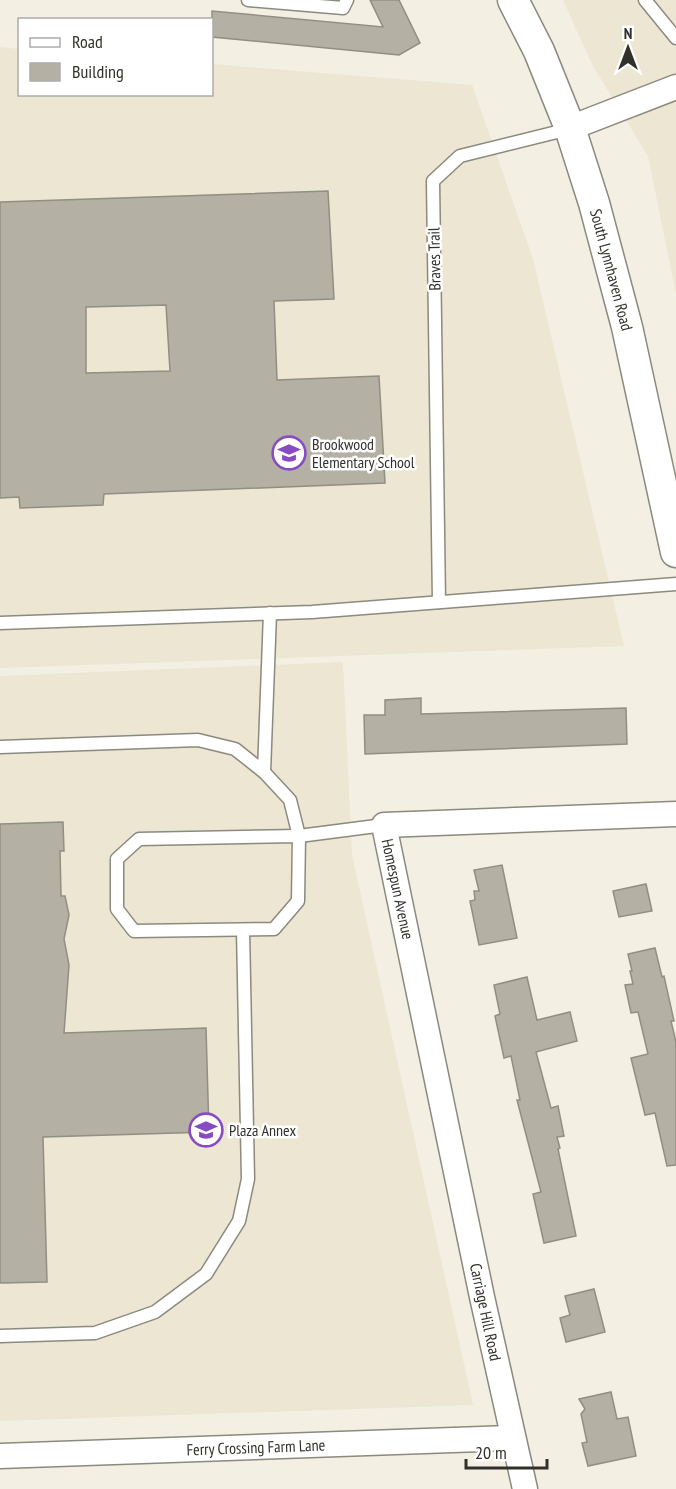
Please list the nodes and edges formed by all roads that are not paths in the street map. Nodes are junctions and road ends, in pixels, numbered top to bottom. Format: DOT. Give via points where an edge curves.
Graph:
graph roads {
  1 [pos="248,0"];
  2 [pos="347,0"];
  3 [pos="513,0"];
  4 [pos="645,0"];
  5 [pos="676,38"];
  6 [pos="676,87"];
  7 [pos="570,128"];
  8 [pos="676,552"];
  9 [pos="676,584"];
  10 [pos="440,602"];
  11 [pos="270,613"];
  12 [pos="0,623"];
  13 [pos="0,747"];
  14 [pos="264,772"];
  15 [pos="676,814"];
  16 [pos="384,825"];
  17 [pos="299,836"];
  18 [pos="243,930"];
  19 [pos="448,1134"];
  20 [pos="0,1336"];
  21 [pos="513,1438"];
  22 [pos="0,1456"];
  23 [pos="525,1489"];
  1 -- 2 [label="lane" via="343,8"];
  3 -- 7 [label="street, South Lynnhaven Road" via="539,51"];
  4 -- 5 [label="lane"];
  6 -- 7 [label="street, Braves Trail"];
  7 -- 8 [label="street, South Lynnhaven Road" via="627,327"];
  7 -- 10 [label="lane, Braves Trail" via="460,156 433,181"];
  9 -- 10 [label="lane"];
  10 -- 11 [label="lane"];
  11 -- 12 [label="lane"];
  11 -- 14 [label="lane"];
  13 -- 14 [label="lane" via="198,740 235,749"];
  14 -- 17 [label="lane" via="290,800"];
  15 -- 16 [label="street, Homespun Avenue"];
  16 -- 17 [label="lane"];
  16 -- 19 [label="street, Homespun Avenue"];
  17 -- 18 [label="lane" via="298,900 274,929"];
  17 -- 18 [label="lane" via="139,839 117,859 117,909 134,931"];
  18 -- 20 [label="lane" via="248,1179 239,1221 206,1274 155,1312 95,1333"];
  19 -- 21 [label="street, Carriage Hill Road"];
  21 -- 22 [label="street, Ferry Crossing Farm Lane"];
  21 -- 23 [label="street, Carriage Hill Road"];
}
